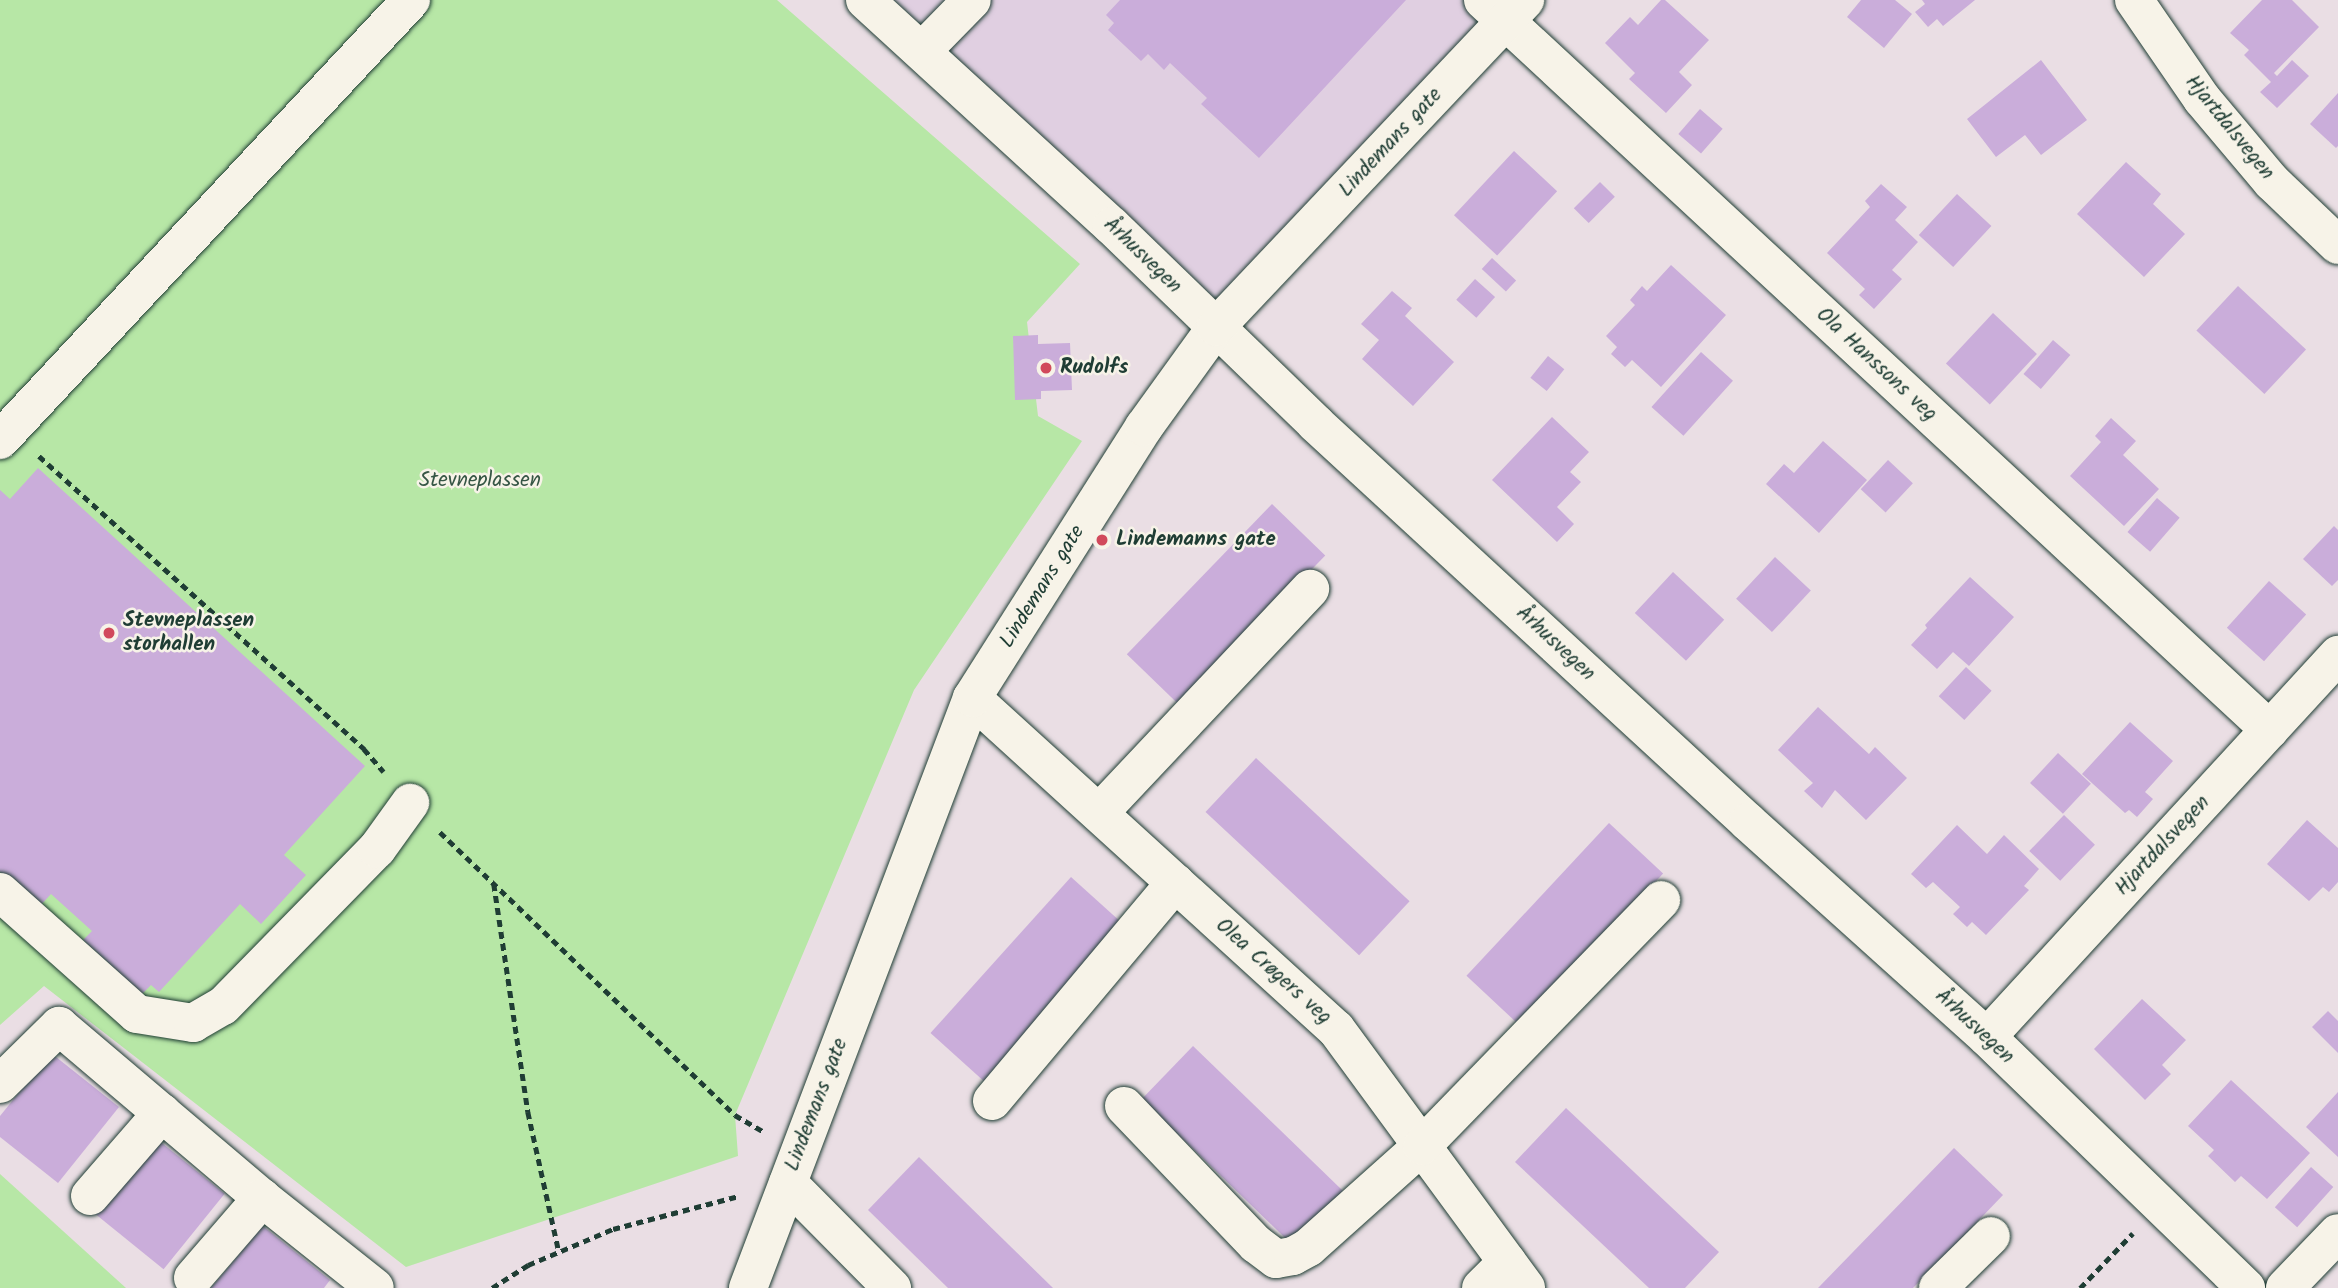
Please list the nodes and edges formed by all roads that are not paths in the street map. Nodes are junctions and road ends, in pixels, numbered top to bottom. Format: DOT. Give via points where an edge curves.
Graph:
graph roads {
  1 [pos="411,0"];
  2 [pos="865,0"];
  3 [pos="972,0"];
  4 [pos="2134,0"];
  5 [pos="1504,7"];
  6 [pos="922,51"];
  7 [pos="2338,245"];
  8 [pos="1216,327"];
  9 [pos="5,435"];
  10 [pos="1310,589"];
  11 [pos="2338,655"];
  12 [pos="972,698"];
  13 [pos="2270,730"];
  14 [pos="410,803"];
  15 [pos="1099,813"];
  16 [pos="1175,883"];
  17 [pos="0,891"];
  18 [pos="1661,900"];
  19 [pos="1987,1037"];
  20 [pos="0,1084"];
  21 [pos="992,1101"];
  22 [pos="1124,1106"];
  23 [pos="162,1113"];
  24 [pos="1422,1146"];
  25 [pos="794,1168"];
  26 [pos="90,1196"];
  27 [pos="262,1198"];
  28 [pos="2338,1233"];
  29 [pos="1992,1236"];
  30 [pos="1517,1275"];
  31 [pos="193,1278"];
  32 [pos="370,1287"];
  33 [pos="748,1288"];
  34 [pos="892,1288"];
  35 [pos="1480,1288"];
  36 [pos="1938,1288"];
  37 [pos="2246,1288"];
  38 [pos="2285,1288"];
  1 -- 9 [label="street"];
  2 -- 6 [label="street, Århusvegen"];
  3 -- 6 [label="street"];
  4 -- 7 [label="street, Hjartdalsvegen" via="2211,110 2272,182"];
  5 -- 8 [label="street, Lindemans gate"];
  5 -- 13 [label="street, Ola Hanssons veg"];
  6 -- 8 [label="street, Århusvegen"];
  8 -- 12 [label="street, Lindemans gate" via="1144,427"];
  8 -- 19 [label="street, Århusvegen" via="1748,822"];
  10 -- 15 [label="street"];
  11 -- 13 [label="street, Hjartdalsvegen"];
  12 -- 15 [label="street, Olea Crøgers veg"];
  12 -- 25 [label="street, Lindemans gate"];
  13 -- 19 [label="street, Hjartdalsvegen"];
  14 -- 17 [label="street" via="377,849 223,1006 193,1023 137,1014"];
  15 -- 16 [label="street, Olea Crøgers veg"];
  16 -- 21 [label="street"];
  16 -- 24 [label="street, Olea Crøgers veg" via="1336,1029"];
  18 -- 24 [label="street"];
  19 -- 37 [label="street, Århusvegen"];
  20 -- 23 [label="street" via="59,1026"];
  22 -- 24 [label="street" via="1256,1244 1276,1259 1309,1247"];
  23 -- 26 [label="street"];
  23 -- 27 [label="street"];
  24 -- 30 [label="street, Olea Crøgers veg"];
  25 -- 33 [label="street, Lindemans gate"];
  25 -- 34 [label="street"];
  27 -- 31 [label="street"];
  27 -- 32 [label="street"];
  28 -- 38 [label="street"];
  29 -- 36 [label="street"];
  30 -- 35 [label="street"];
}
